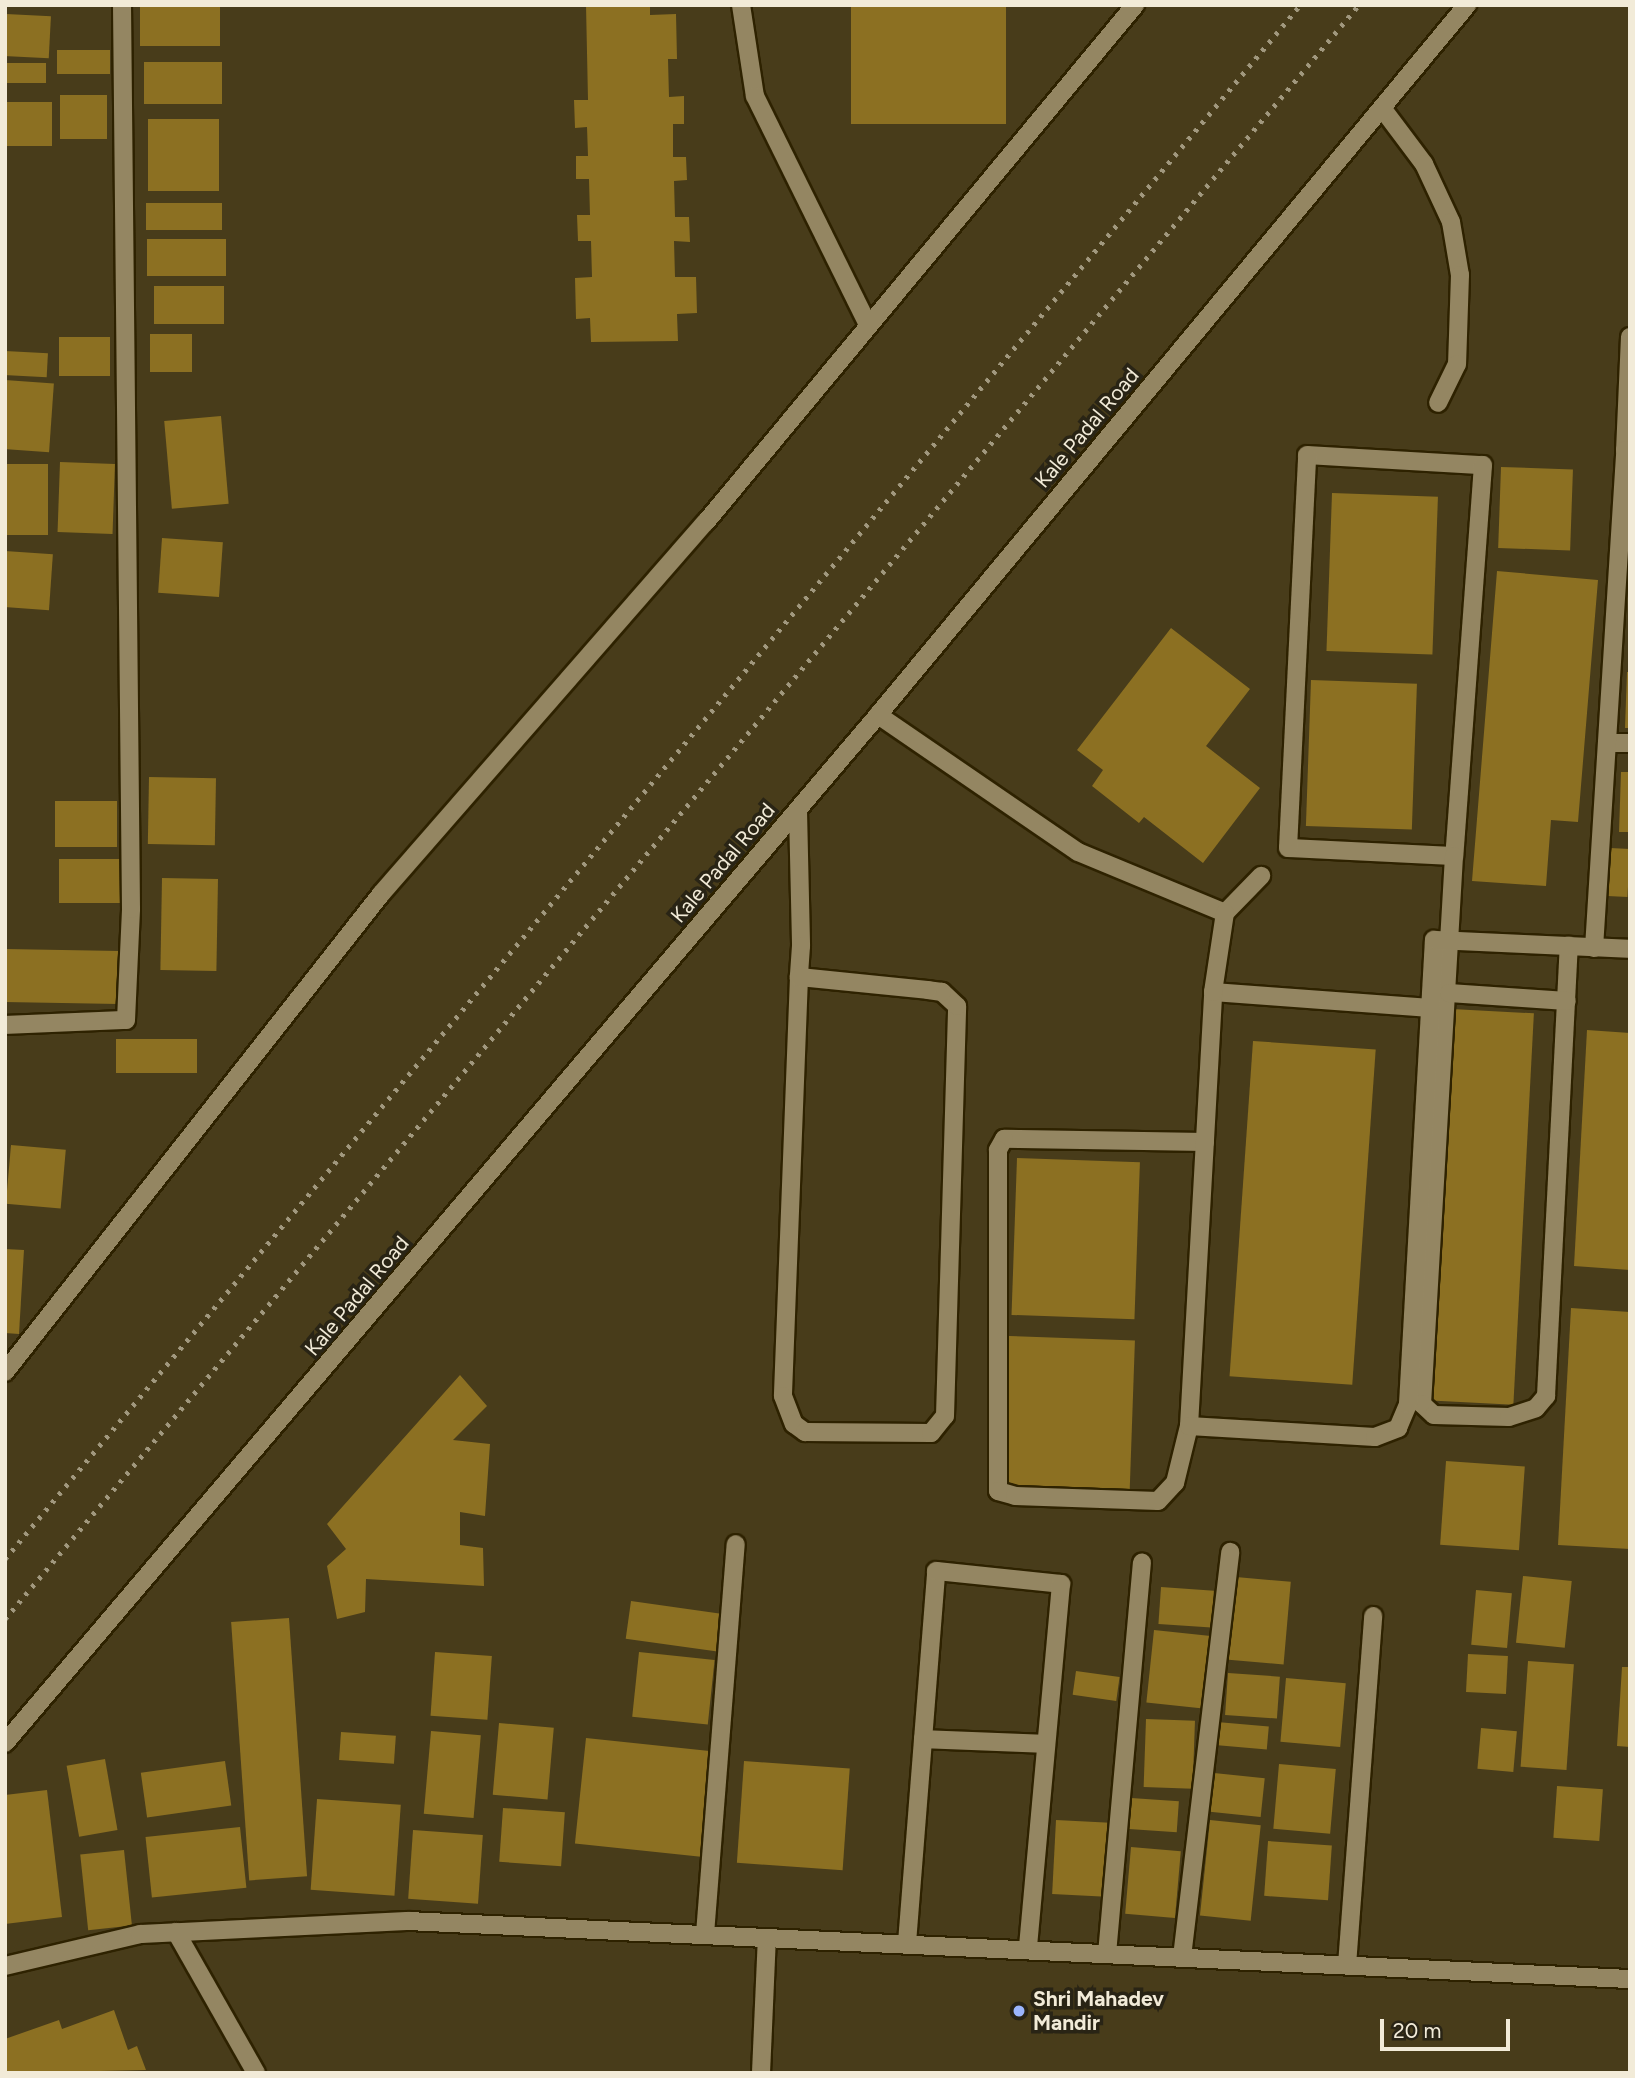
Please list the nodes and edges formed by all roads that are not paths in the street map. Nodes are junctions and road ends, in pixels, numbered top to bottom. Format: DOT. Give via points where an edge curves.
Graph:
graph roads {
  1 [pos="122,5"];
  2 [pos="741,5"];
  3 [pos="1135,5"];
  4 [pos="1467,5"];
  5 [pos="1382,108"];
  6 [pos="868,325"];
  7 [pos="1630,337"];
  8 [pos="1438,403"];
  9 [pos="1627,450"];
  10 [pos="878,715"];
  11 [pos="1606,743"];
  12 [pos="1630,743"];
  13 [pos="797,811"];
  14 [pos="1454,856"];
  15 [pos="1261,876"];
  16 [pos="1225,913"];
  17 [pos="1443,941"];
  18 [pos="1569,946"];
  19 [pos="1594,947"];
  20 [pos="1630,948"];
  21 [pos="799,977"];
  22 [pos="1213,992"];
  23 [pos="1448,993"];
  24 [pos="1567,1001"];
  25 [pos="1430,1008"];
  26 [pos="5,1025"];
  27 [pos="1205,1142"];
  28 [pos="5,1372"];
  29 [pos="1189,1426"];
  30 [pos="736,1545"];
  31 [pos="1230,1552"];
  32 [pos="1142,1563"];
  33 [pos="1373,1616"];
  34 [pos="923,1739"];
  35 [pos="5,1742"];
  36 [pos="1046,1744"];
  37 [pos="176,1932"];
  38 [pos="705,1934"];
  39 [pos="767,1938"];
  40 [pos="907,1943"];
  41 [pos="1028,1950"];
  42 [pos="1107,1954"];
  43 [pos="1182,1957"];
  44 [pos="1347,1965"];
  45 [pos="5,1966"];
  46 [pos="1630,1979"];
  47 [pos="256,2073"];
  48 [pos="761,2073"];
  1 -- 26 [label="street" via="131,909 126,1020"];
  2 -- 6 [label="street" via="755,96"];
  3 -- 6 [label="street"];
  4 -- 5 [label="street, Kale Padal Road"];
  5 -- 8 [label="street" via="1424,164 1451,222 1460,275 1457,364"];
  5 -- 10 [label="street, Kale Padal Road"];
  6 -- 28 [label="street" via="706,522 381,894"];
  7 -- 9 [label="street"];
  9 -- 11 [label="street"];
  10 -- 13 [label="street, Kale Padal Road"];
  10 -- 16 [label="street" via="1078,852"];
  11 -- 12 [label="street"];
  11 -- 19 [label="street"];
  13 -- 21 [label="street"];
  13 -- 35 [label="street, Kale Padal Road"];
  14 -- 14 [label="street" via="1288,848 1307,455 1483,466"];
  14 -- 17 [label="street"];
  15 -- 16 [label="street"];
  16 -- 22 [label="street"];
  17 -- 18 [label="street"];
  17 -- 23 [label="street"];
  17 -- 25 [label="street"];
  18 -- 19 [label="street"];
  18 -- 24 [label="street"];
  19 -- 20 [label="street"];
  21 -- 21 [label="street" via="783,1396 794,1424 805,1432 931,1433 945,1416 957,1006 942,992"];
  22 -- 25 [label="street"];
  22 -- 27 [label="street"];
  23 -- 24 [label="street"];
  23 -- 24 [label="street" via="1422,1404 1434,1415 1509,1417 1536,1408 1546,1396"];
  25 -- 29 [label="street" via="1404,1419 1389,1434 1376,1437"];
  27 -- 29 [label="street"];
  27 -- 29 [label="street" via="1023,1137 1004,1139 998,1150 998,1491 1015,1496 1158,1501 1175,1483"];
  30 -- 38 [label="street"];
  31 -- 43 [label="street"];
  32 -- 42 [label="street"];
  33 -- 44 [label="street"];
  34 -- 36 [label="street"];
  34 -- 36 [label="street" via="936,1572 1060,1584"];
  34 -- 40 [label="street"];
  36 -- 41 [label="street"];
  37 -- 38 [label="street" via="408,1921"];
  37 -- 45 [label="street" via="140,1934"];
  37 -- 47 [label="street"];
  38 -- 39 [label="street"];
  39 -- 40 [label="street"];
  39 -- 48 [label="street"];
  40 -- 41 [label="street"];
  41 -- 42 [label="street"];
  42 -- 43 [label="street"];
  43 -- 44 [label="street"];
  44 -- 46 [label="street"];
}
